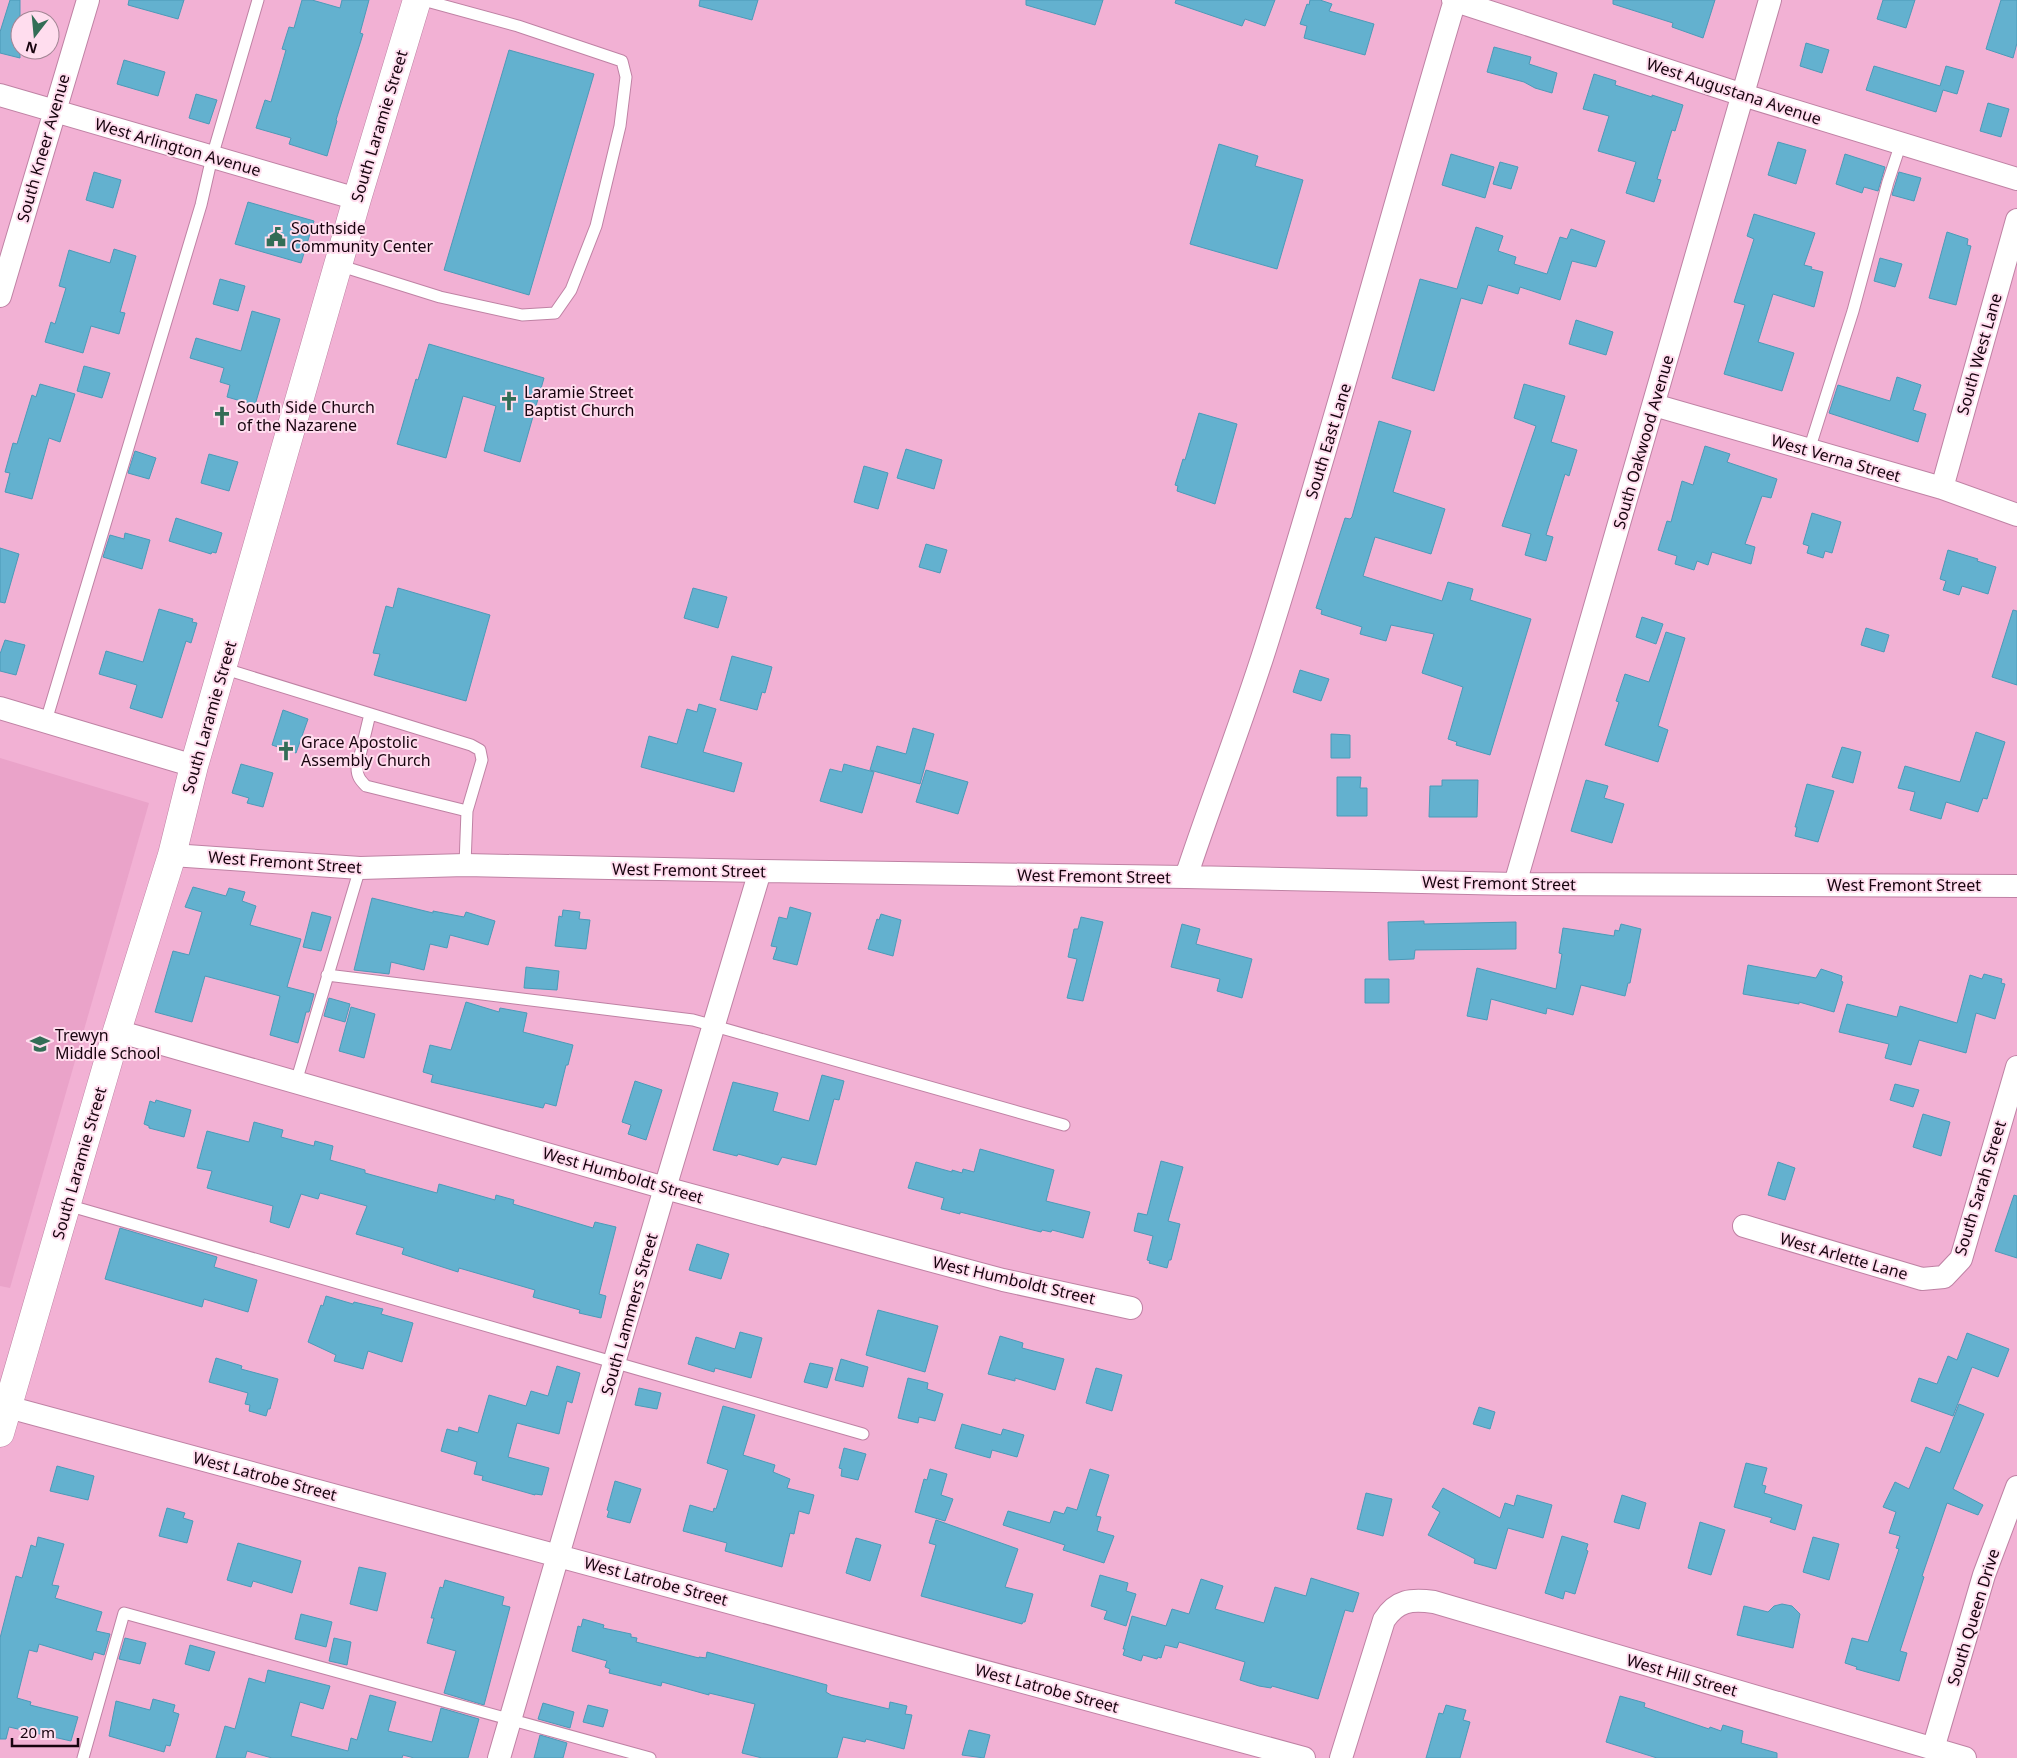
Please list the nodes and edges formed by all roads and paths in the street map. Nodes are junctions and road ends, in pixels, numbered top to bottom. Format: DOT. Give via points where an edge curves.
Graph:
graph roads {
  1 [pos="88,0"];
  2 [pos="258,0"];
  3 [pos="417,0"];
  4 [pos="423,0"];
  5 [pos="1454,0"];
  6 [pos="1770,0"];
  7 [pos="0,95"];
  8 [pos="1743,95"];
  9 [pos="54,111"];
  10 [pos="1901,143"];
  11 [pos="212,157"];
  12 [pos="2017,179"];
  13 [pos="357,199"];
  14 [pos="2017,220"];
  15 [pos="338,265"];
  16 [pos="0,296"];
  17 [pos="1654,405"];
  18 [pos="1809,450"];
  19 [pos="1942,488"];
  20 [pos="2017,515"];
  21 [pos="222,668"];
  22 [pos="0,708"];
  23 [pos="370,714"];
  24 [pos="46,721"];
  25 [pos="194,766"];
  26 [pos="467,811"];
  27 [pos="172,855"];
  28 [pos="464,865"];
  29 [pos="360,868"];
  30 [pos="760,872"];
  31 [pos="1186,877"];
  32 [pos="1515,884"];
  33 [pos="2017,886"];
  34 [pos="327,974"];
  35 [pos="714,1026"];
  36 [pos="117,1031"];
  37 [pos="2017,1068"];
  38 [pos="296,1082"];
  39 [pos="1064,1125"];
  40 [pos="665,1188"];
  41 [pos="67,1204"];
  42 [pos="1744,1226"];
  43 [pos="1944,1277"];
  44 [pos="1131,1308"];
  45 [pos="615,1362"];
  46 [pos="8,1407"];
  47 [pos="0,1433"];
  48 [pos="863,1434"];
  49 [pos="2017,1487"];
  50 [pos="559,1555"];
  51 [pos="510,1719"];
  52 [pos="1933,1749"];
  53 [pos="83,1758"];
  54 [pos="499,1758"];
  55 [pos="650,1758"];
  56 [pos="1304,1758"];
  57 [pos="1341,1758"];
  58 [pos="1965,1758"];
  1 -- 9 [label="street, South Kneer Avenue"];
  2 -- 11 [label="lane"];
  3 -- 13 [label="street, South Laramie Street"];
  4 -- 15 [label="lane" via="518,26 622,60 626,77 620,126 596,226 571,290 555,313 522,315 485,307"];
  5 -- 8 [label="street, West Augustana Avenue"];
  5 -- 31 [label="street, South East Lane" via="1270,634"];
  6 -- 8 [label="street, South Oakwood Avenue"];
  7 -- 9 [label="street, West Arlington Avenue"];
  8 -- 10 [label="street, West Augustana Avenue"];
  8 -- 17 [label="street, South Oakwood Avenue"];
  9 -- 11 [label="street, West Arlington Avenue"];
  9 -- 16 [label="street, South Kneer Avenue"];
  10 -- 12 [label="street, West Augustana Avenue"];
  10 -- 18 [label="lane"];
  11 -- 13 [label="street, West Arlington Avenue"];
  11 -- 24 [label="lane" via="201,205"];
  13 -- 15 [label="street, South Laramie Street"];
  14 -- 19 [label="street, South West Lane"];
  15 -- 21 [label="street, South Laramie Street"];
  17 -- 18 [label="street, West Verna Street"];
  17 -- 32 [label="street, South Oakwood Avenue"];
  18 -- 19 [label="street, West Verna Street"];
  19 -- 20 [label="street, West Verna Street"];
  21 -- 23 [label="lane"];
  21 -- 25 [label="street, South Laramie Street"];
  22 -- 24 [label="street"];
  23 -- 26 [label="lane" via="480,750 482,760"];
  23 -- 26 [label="lane" via="357,768 357,775 366,786"];
  24 -- 25 [label="street"];
  25 -- 27 [label="street, South Laramie Street"];
  26 -- 28 [label="lane"];
  27 -- 29 [label="street, West Fremont Street"];
  27 -- 36 [label="street, South Laramie Street"];
  28 -- 29 [label="street, West Fremont Street"];
  28 -- 30 [label="street, West Fremont Street"];
  29 -- 34 [label="lane"];
  30 -- 31 [label="street, West Fremont Street"];
  30 -- 35 [label="street, South Lammers Street"];
  31 -- 32 [label="street, West Fremont Street"];
  32 -- 33 [label="street, West Fremont Street"];
  34 -- 35 [label="lane" via="693,1020"];
  34 -- 38 [label="lane"];
  35 -- 39 [label="lane"];
  35 -- 40 [label="street, South Lammers Street"];
  36 -- 38 [label="street, West Humboldt Street"];
  36 -- 41 [label="street, South Laramie Street"];
  37 -- 43 [label="street, South Sarah Street" via="1961,1259"];
  38 -- 40 [label="street, West Humboldt Street"];
  40 -- 44 [label="street, West Humboldt Street" via="1003,1280"];
  40 -- 45 [label="street, South Lammers Street"];
  41 -- 45 [label="lane"];
  41 -- 46 [label="street, South Laramie Street"];
  42 -- 43 [label="street, West Arlette Lane" via="1922,1279"];
  45 -- 48 [label="lane"];
  45 -- 50 [label="street, South Lammers Street"];
  46 -- 47 [label="street, South Laramie Street"];
  46 -- 50 [label="street, West Latrobe Street"];
  49 -- 52 [label="street, South Queen Drive" via="1984,1575"];
  50 -- 51 [label="street, South Lammers Street"];
  50 -- 56 [label="street, West Latrobe Street"];
  51 -- 53 [label="lane" via="124,1613"];
  51 -- 54 [label="street, South Lammers Street"];
  51 -- 55 [label="lane"];
  52 -- 57 [label="street, West Hill Street" via="1434,1602 1414,1601 1399,1604 1390,1611 1379,1632"];
  52 -- 58 [label="street, West Hill Street"];
}
